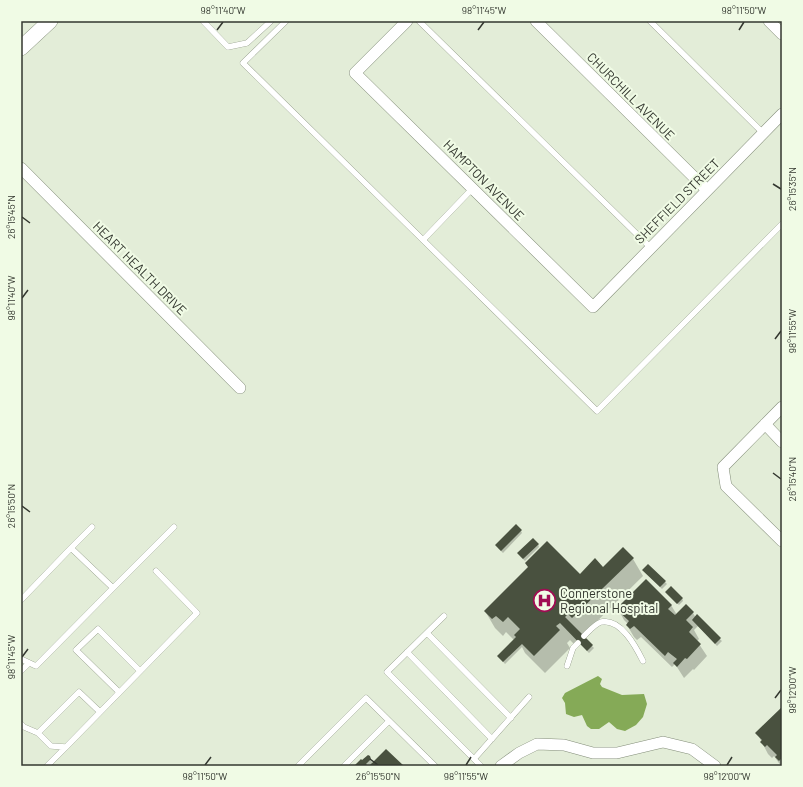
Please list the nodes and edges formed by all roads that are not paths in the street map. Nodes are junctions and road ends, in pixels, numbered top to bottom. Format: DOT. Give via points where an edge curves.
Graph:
graph roads {
  1 [pos="50,21"];
  2 [pos="203,21"];
  3 [pos="271,21"];
  4 [pos="286,21"];
  5 [pos="407,21"];
  6 [pos="419,21"];
  7 [pos="536,21"];
  8 [pos="650,21"];
  9 [pos="769,21"];
  10 [pos="782,34"];
  11 [pos="21,48"];
  12 [pos="782,114"];
  13 [pos="764,133"];
  14 [pos="21,168"];
  15 [pos="472,188"];
  16 [pos="707,190"];
  17 [pos="782,224"];
  18 [pos="423,240"];
  19 [pos="650,247"];
  20 [pos="593,308"];
  21 [pos="240,388"];
  22 [pos="782,407"];
  23 [pos="764,424"];
  24 [pos="782,442"];
  25 [pos="92,527"];
  26 [pos="174,527"];
  27 [pos="782,541"];
  28 [pos="71,548"];
  29 [pos="156,571"];
  30 [pos="114,588"];
  31 [pos="21,600"];
  32 [pos="444,616"];
  33 [pos="427,633"];
  34 [pos="584,636"];
  35 [pos="578,642"];
  36 [pos="407,652"];
  37 [pos="21,659"];
  38 [pos="643,661"];
  39 [pos="29,663"];
  40 [pos="567,666"];
  41 [pos="21,671"];
  42 [pos="140,671"];
  43 [pos="119,692"];
  44 [pos="530,697"];
  45 [pos="100,712"];
  46 [pos="511,718"];
  47 [pos="389,721"];
  48 [pos="21,724"];
  49 [pos="38,733"];
  50 [pos="492,739"];
  51 [pos="66,747"];
  52 [pos="474,759"];
  53 [pos="47,766"];
  54 [pos="298,766"];
  55 [pos="344,766"];
  56 [pos="435,766"];
  57 [pos="481,766"];
  58 [pos="501,766"];
  59 [pos="715,766"];
  1 -- 11 [label="main road"];
  2 -- 3 [label="lane" via="228,47 247,43"];
  4 -- 18 [label="lane" via="243,63"];
  5 -- 15 [label="street, HAMPTON AVENUE" via="355,73"];
  6 -- 19 [label="lane"];
  7 -- 16 [label="street, CHURCHILL AVENUE"];
  8 -- 13 [label="lane"];
  9 -- 10 [label="street"];
  12 -- 13 [label="street, SHEFFIELD STREET"];
  13 -- 16 [label="street, SHEFFIELD STREET"];
  14 -- 21 [label="street, HEART HEALTH DRIVE"];
  15 -- 18 [label="lane"];
  15 -- 20 [label="street, HAMPTON AVENUE"];
  16 -- 19 [label="street, SHEFFIELD STREET"];
  17 -- 18 [label="lane" via="597,411"];
  19 -- 20 [label="street, SHEFFIELD STREET"];
  22 -- 23 [label="street"];
  23 -- 24 [label="street"];
  23 -- 27 [label="street" via="723,467 726,486"];
  25 -- 28 [label="lane"];
  26 -- 30 [label="lane"];
  28 -- 30 [label="lane"];
  28 -- 31 [label="lane"];
  29 -- 42 [label="lane" via="197,613"];
  30 -- 39 [label="lane" via="36,666"];
  32 -- 33 [label="lane"];
  33 -- 36 [label="lane"];
  33 -- 46 [label="lane"];
  34 -- 38 [label="lane" via="601,622 612,623 634,644"];
  35 -- 40 [label="lane" via="573,648"];
  36 -- 50 [label="lane"];
  36 -- 52 [label="lane" via="387,672"];
  37 -- 39 [label="lane"];
  39 -- 41 [label="lane"];
  42 -- 43 [label="lane"];
  42 -- 43 [label="lane" via="98,629 76,650"];
  43 -- 45 [label="lane"];
  44 -- 46 [label="lane"];
  45 -- 49 [label="lane" via="79,692"];
  45 -- 51 [label="lane"];
  46 -- 50 [label="lane"];
  47 -- 54 [label="lane" via="366,698"];
  47 -- 55 [label="lane"];
  47 -- 56 [label="lane"];
  48 -- 49 [label="lane"];
  49 -- 51 [label="lane" via="51,746"];
  50 -- 52 [label="lane"];
  51 -- 53 [label="lane"];
  52 -- 57 [label="lane"];
  58 -- 59 [label="street" via="537,744 564,745 593,754 617,753 663,742 692,749"];
}
